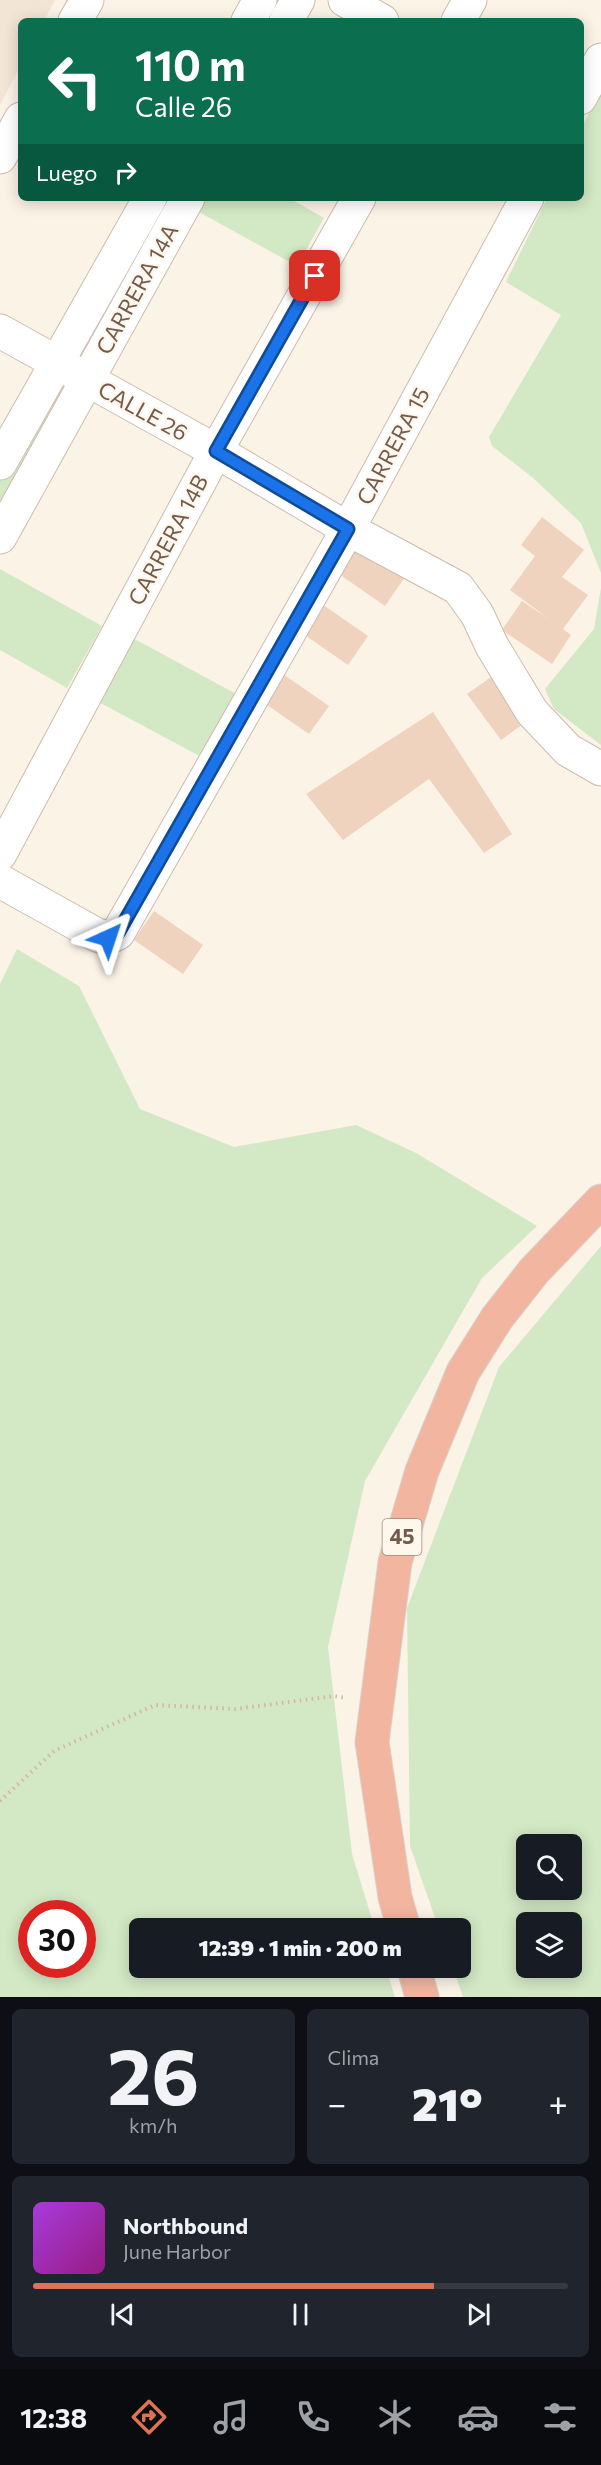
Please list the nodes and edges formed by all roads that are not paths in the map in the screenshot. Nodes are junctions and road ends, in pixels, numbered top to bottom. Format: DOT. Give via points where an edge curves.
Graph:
graph roads {
  1 [pos="87,0"];
  2 [pos="260,0"];
  3 [pos="298,0"];
  4 [pos="345,0"];
  5 [pos="470,0"];
  6 [pos="77,18"];
  7 [pos="250,18"];
  8 [pos="288,18"];
  9 [pos="377,18"];
  10 [pos="460,18"];
  11 [pos="601,60"];
  12 [pos="584,91"];
  13 [pos="18,124"];
  14 [pos="0,157"];
  15 [pos="148,201"];
  16 [pos="186,201"];
  17 [pos="357,201"];
  18 [pos="525,201"];
  19 [pos="0,331"];
  20 [pos="58,363"];
  21 [pos="87,379"];
  22 [pos="216,451"];
  23 [pos="0,463"];
  24 [pos="348,529"];
  25 [pos="0,537"];
  26 [pos="601,769"];
  27 [pos="0,854"];
  28 [pos="0,881"];
  29 [pos="601,1201"];
  30 [pos="401,1918"];
  31 [pos="417,1978"];
  32 [pos="422,1997"];
  1 -- 6 [label="street"];
  2 -- 7 [label="street"];
  3 -- 8 [label="street"];
  4 -- 9 [label="street"];
  5 -- 10 [label="street"];
  11 -- 12 [label="street"];
  13 -- 14 [label="street"];
  15 -- 20 [label="street, CARRERA 14A"];
  16 -- 21 [label="street, CARRERA 14A"];
  17 -- 22 [label="street, CARRERA 14B"];
  18 -- 24 [label="street, CARRERA 15"];
  19 -- 20 [label="street, CALLE 26"];
  20 -- 21 [label="street, CALLE 26"];
  20 -- 23 [label="street, CARRERA 14A"];
  21 -- 22 [label="street, CALLE 26"];
  21 -- 25 [label="street, CARRERA 14A"];
  22 -- 24 [label="street, CALLE 26"];
  22 -- 27 [label="street, CARRERA 14B"];
  24 -- 26 [label="street, CALLE 26" via="458,588 532,712 568,750"];
  24 -- 28 [label="street, CARRERA 15" via="118,933 108,938 97,934"];
  29 -- 30 [label="highway, 45" via="534,1271 497,1318 463,1372 422,1471 395,1563 372,1742"];
  31 -- 32 [label="highway"];
}
